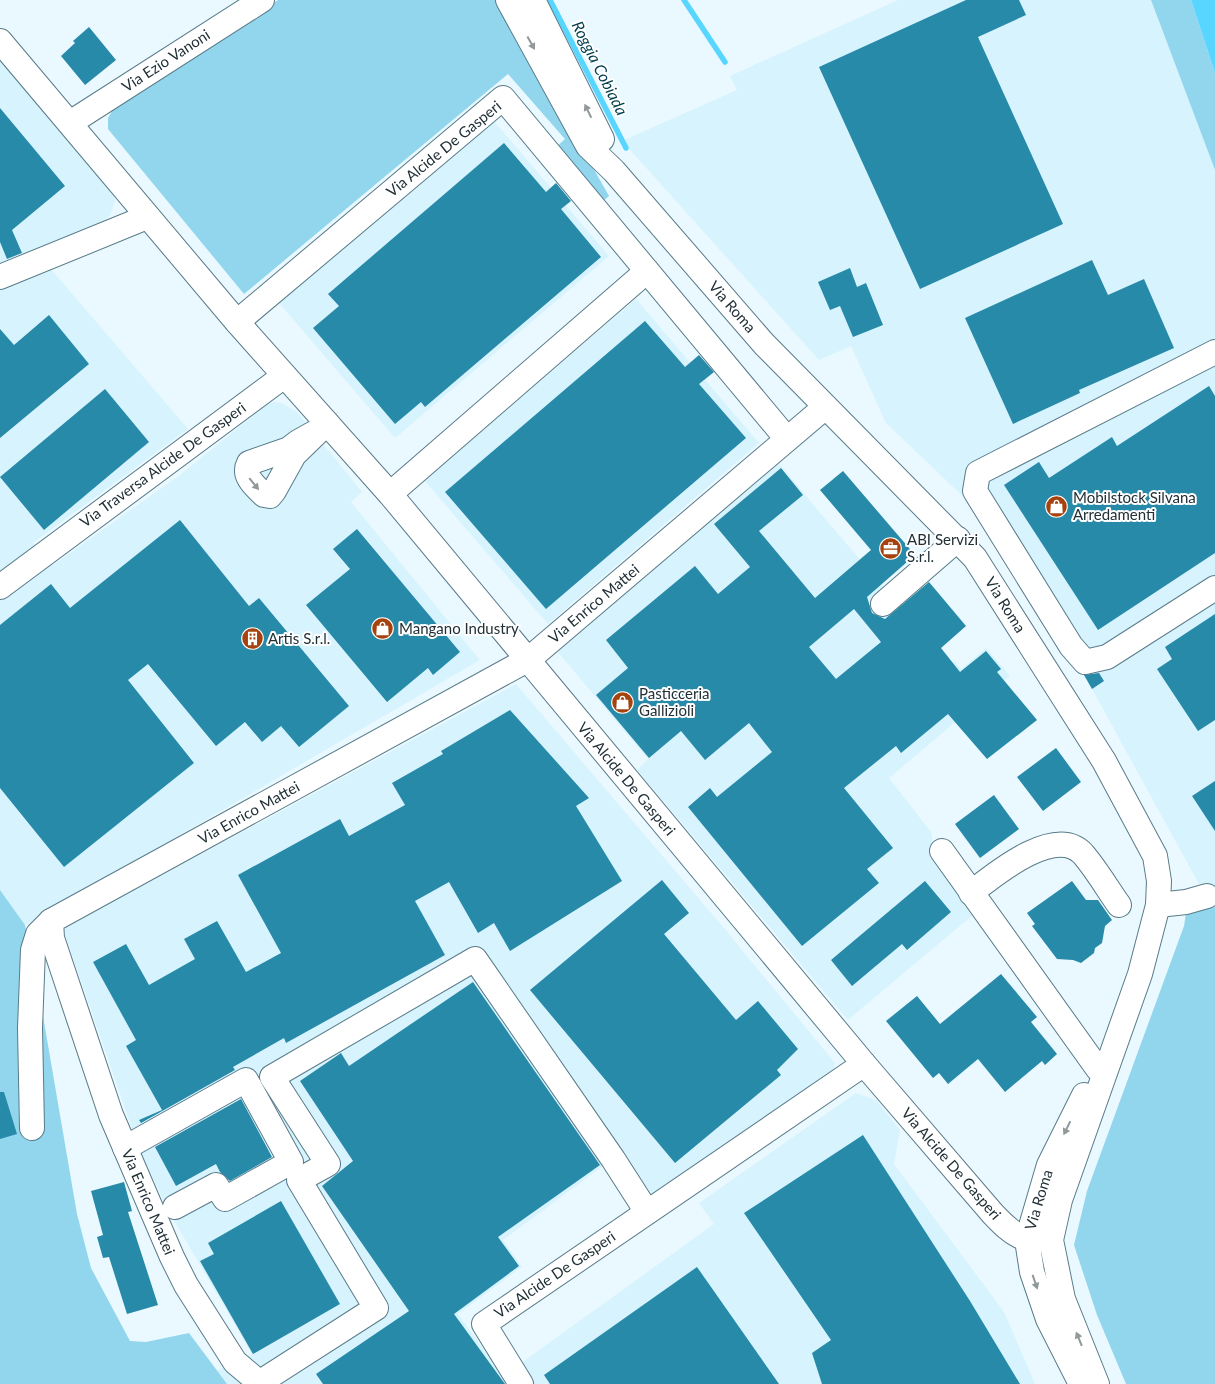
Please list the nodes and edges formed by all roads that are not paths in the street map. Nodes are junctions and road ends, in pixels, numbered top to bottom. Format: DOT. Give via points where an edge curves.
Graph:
graph roads {
  1 [pos="262,0"];
  2 [pos="508,0"];
  3 [pos="533,0"];
  4 [pos="232,8"];
  5 [pos="0,41"];
  6 [pos="70,123"];
  7 [pos="614,171"];
  8 [pos="148,217"];
  9 [pos="648,271"];
  10 [pos="0,277"];
  11 [pos="236,322"];
  12 [pos="1215,352"];
  13 [pos="284,376"];
  14 [pos="824,408"];
  15 [pos="787,440"];
  16 [pos="390,494"];
  17 [pos="958,539"];
  18 [pos="1017,559"];
  19 [pos="987,577"];
  20 [pos="0,587"];
  21 [pos="1215,588"];
  22 [pos="883,604"];
  23 [pos="529,660"];
  24 [pos="942,851"];
  25 [pos="971,893"];
  26 [pos="1208,896"];
  27 [pos="1158,904"];
  28 [pos="1119,905"];
  29 [pos="51,921"];
  30 [pos="1123,1023"];
  31 [pos="864,1064"];
  32 [pos="1098,1069"];
  33 [pos="32,1128"];
  34 [pos="125,1148"];
  35 [pos="175,1207"];
  36 [pos="646,1212"];
  37 [pos="1026,1240"];
  38 [pos="1051,1240"];
  39 [pos="516,1377"];
  40 [pos="260,1383"];
  41 [pos="1081,1384"];
  42 [pos="1097,1384"];
  1 -- 4 [label="street, Via Ezio Vanoni"];
  2 -- 7 [label="street, Via Roma, one-way" via="588,146"];
  7 -- 3 [label="street, Via Roma, one-way"];
  4 -- 6 [label="street, Via Ezio Vanoni"];
  5 -- 6 [label="street, Via Alcide De Gasperi"];
  6 -- 8 [label="street, Via Alcide De Gasperi"];
  7 -- 14 [label="street, Via Roma"];
  8 -- 10 [label="street"];
  8 -- 11 [label="street, Via Alcide De Gasperi"];
  9 -- 11 [label="street, Via Alcide De Gasperi" via="503,98"];
  9 -- 15 [label="street, Via Alcide De Gasperi"];
  9 -- 16 [label="street"];
  11 -- 13 [label="street, Via Alcide De Gasperi"];
  12 -- 18 [label="street" via="978,473 975,491"];
  13 -- 16 [label="street, Via Alcide De Gasperi" via="320,428"];
  13 -- 20 [label="street, Via Traversa Alcide De Gasperi"];
  14 -- 15 [label="street, Via Enrico Mattei"];
  14 -- 17 [label="street, Via Roma"];
  15 -- 23 [label="street, Via Enrico Mattei"];
  16 -- 23 [label="street, Via Alcide De Gasperi"];
  17 -- 19 [label="street, Via Roma"];
  17 -- 22 [label="street"];
  18 -- 19 [label="street"];
  18 -- 21 [label="street" via="1071,646 1085,662 1107,657"];
  19 -- 27 [label="street, Via Roma" via="1104,761 1155,856"];
  23 -- 29 [label="street, Via Enrico Mattei"];
  23 -- 31 [label="street, Via Alcide De Gasperi"];
  24 -- 25 [label="street"];
  25 -- 28 [label="street" via="1011,863 1033,852 1052,846 1069,846 1082,853"];
  25 -- 32 [label="street"];
  26 -- 27 [label="street"];
  27 -- 30 [label="street, Via Roma"];
  29 -- 33 [label="street" via="38,934 33,950 30,1028"];
  29 -- 34 [label="street, Via Enrico Mattei" via="52,938"];
  30 -- 32 [label="street, Via Roma"];
  30 -- 38 [label="street, Via Roma" via="1060,1200"];
  31 -- 36 [label="street, Via Alcide De Gasperi"];
  31 -- 37 [label="street, Via Alcide De Gasperi" via="993,1214 1008,1230"];
  32 -- 37 [label="street, Via Roma, one-way" via="1049,1165"];
  34 -- 35 [label="street" via="246,1080 291,1162 225,1199 216,1185"];
  34 -- 40 [label="street, Via Enrico Mattei" via="186,1285 235,1362"];
  36 -- 39 [label="street, Via Alcide De Gasperi" via="484,1324"];
  36 -- 40 [label="street" via="475,959 272,1077 328,1164 300,1180 376,1308"];
  37 -- 38 [label="street"];
  37 -- 41 [label="street, Via Roma, one-way" via="1032,1272 1048,1318"];
  42 -- 38 [label="street, Via Roma, one-way" via="1063,1299"];
}
